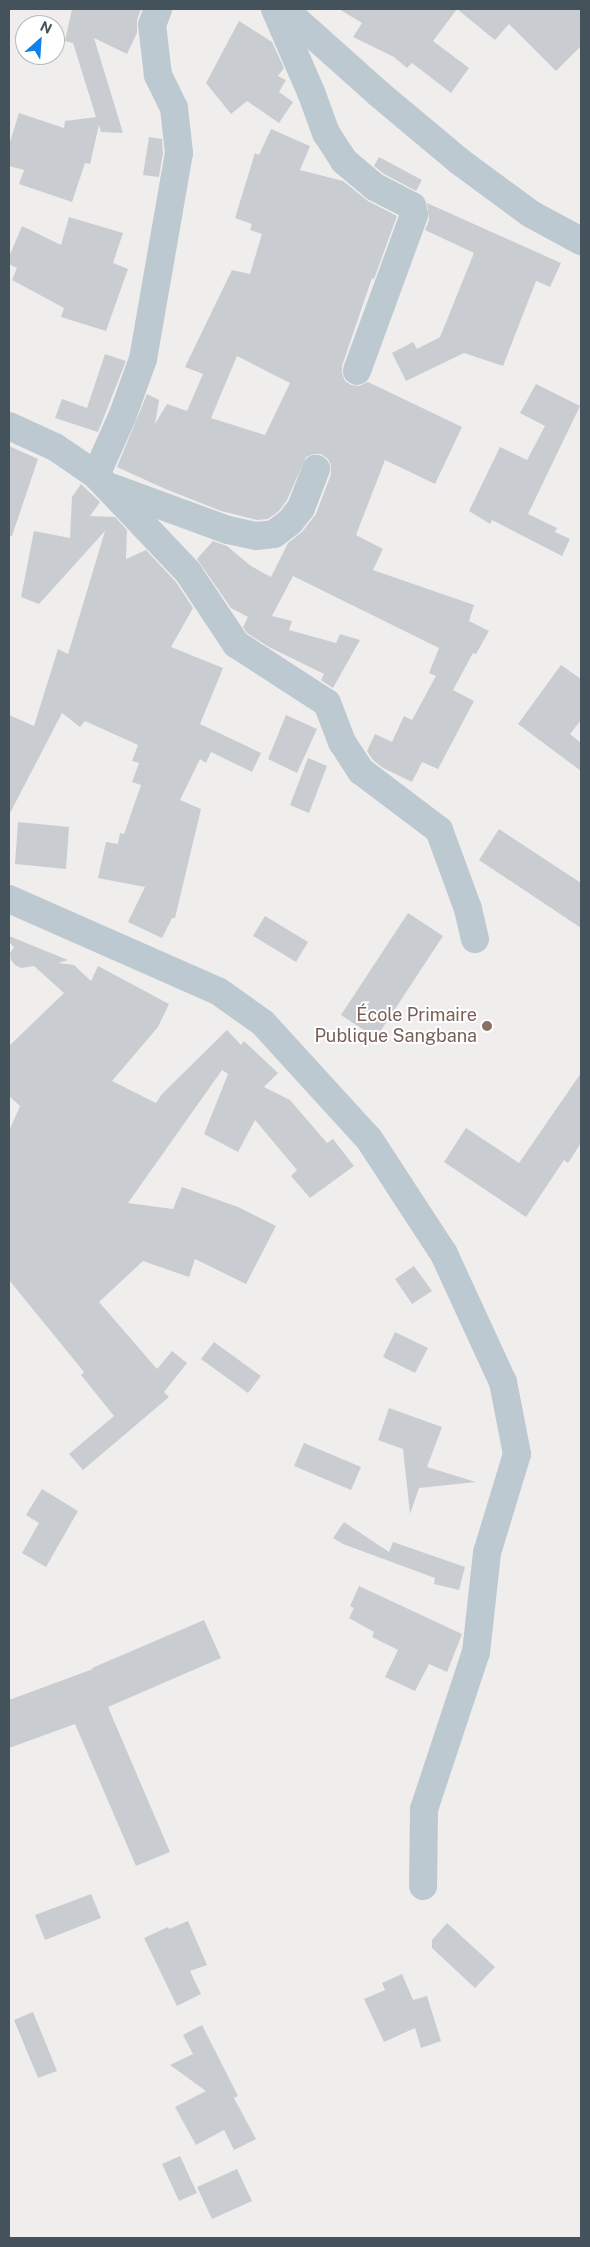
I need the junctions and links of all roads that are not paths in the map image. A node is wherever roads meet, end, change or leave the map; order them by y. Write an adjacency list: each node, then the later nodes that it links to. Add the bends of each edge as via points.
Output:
1 (158, 9): 8 (street, via 152,25 158,75 174,108 180,152 143,359)
2 (275, 9): 5 (street, via 326,133 344,161 375,187 412,206 414,215)
3 (284, 9): 4 (street, via 378,94 459,161 530,214)
4 (581, 241)
5 (357, 371)
6 (9, 426): 8 (street, via 55,447)
7 (316, 469): 8 (street, via 301,508 290,522 274,534 256,536 228,530)
8 (102, 481): 10 (street, via 188,572 236,644 327,703 342,742 361,770 439,830 468,908)
9 (9, 899): 11 (street, via 218,991 263,1023 369,1139 444,1254 503,1382 517,1454 487,1553 476,1652 424,1809)
10 (475, 939)
11 (423, 1886)

